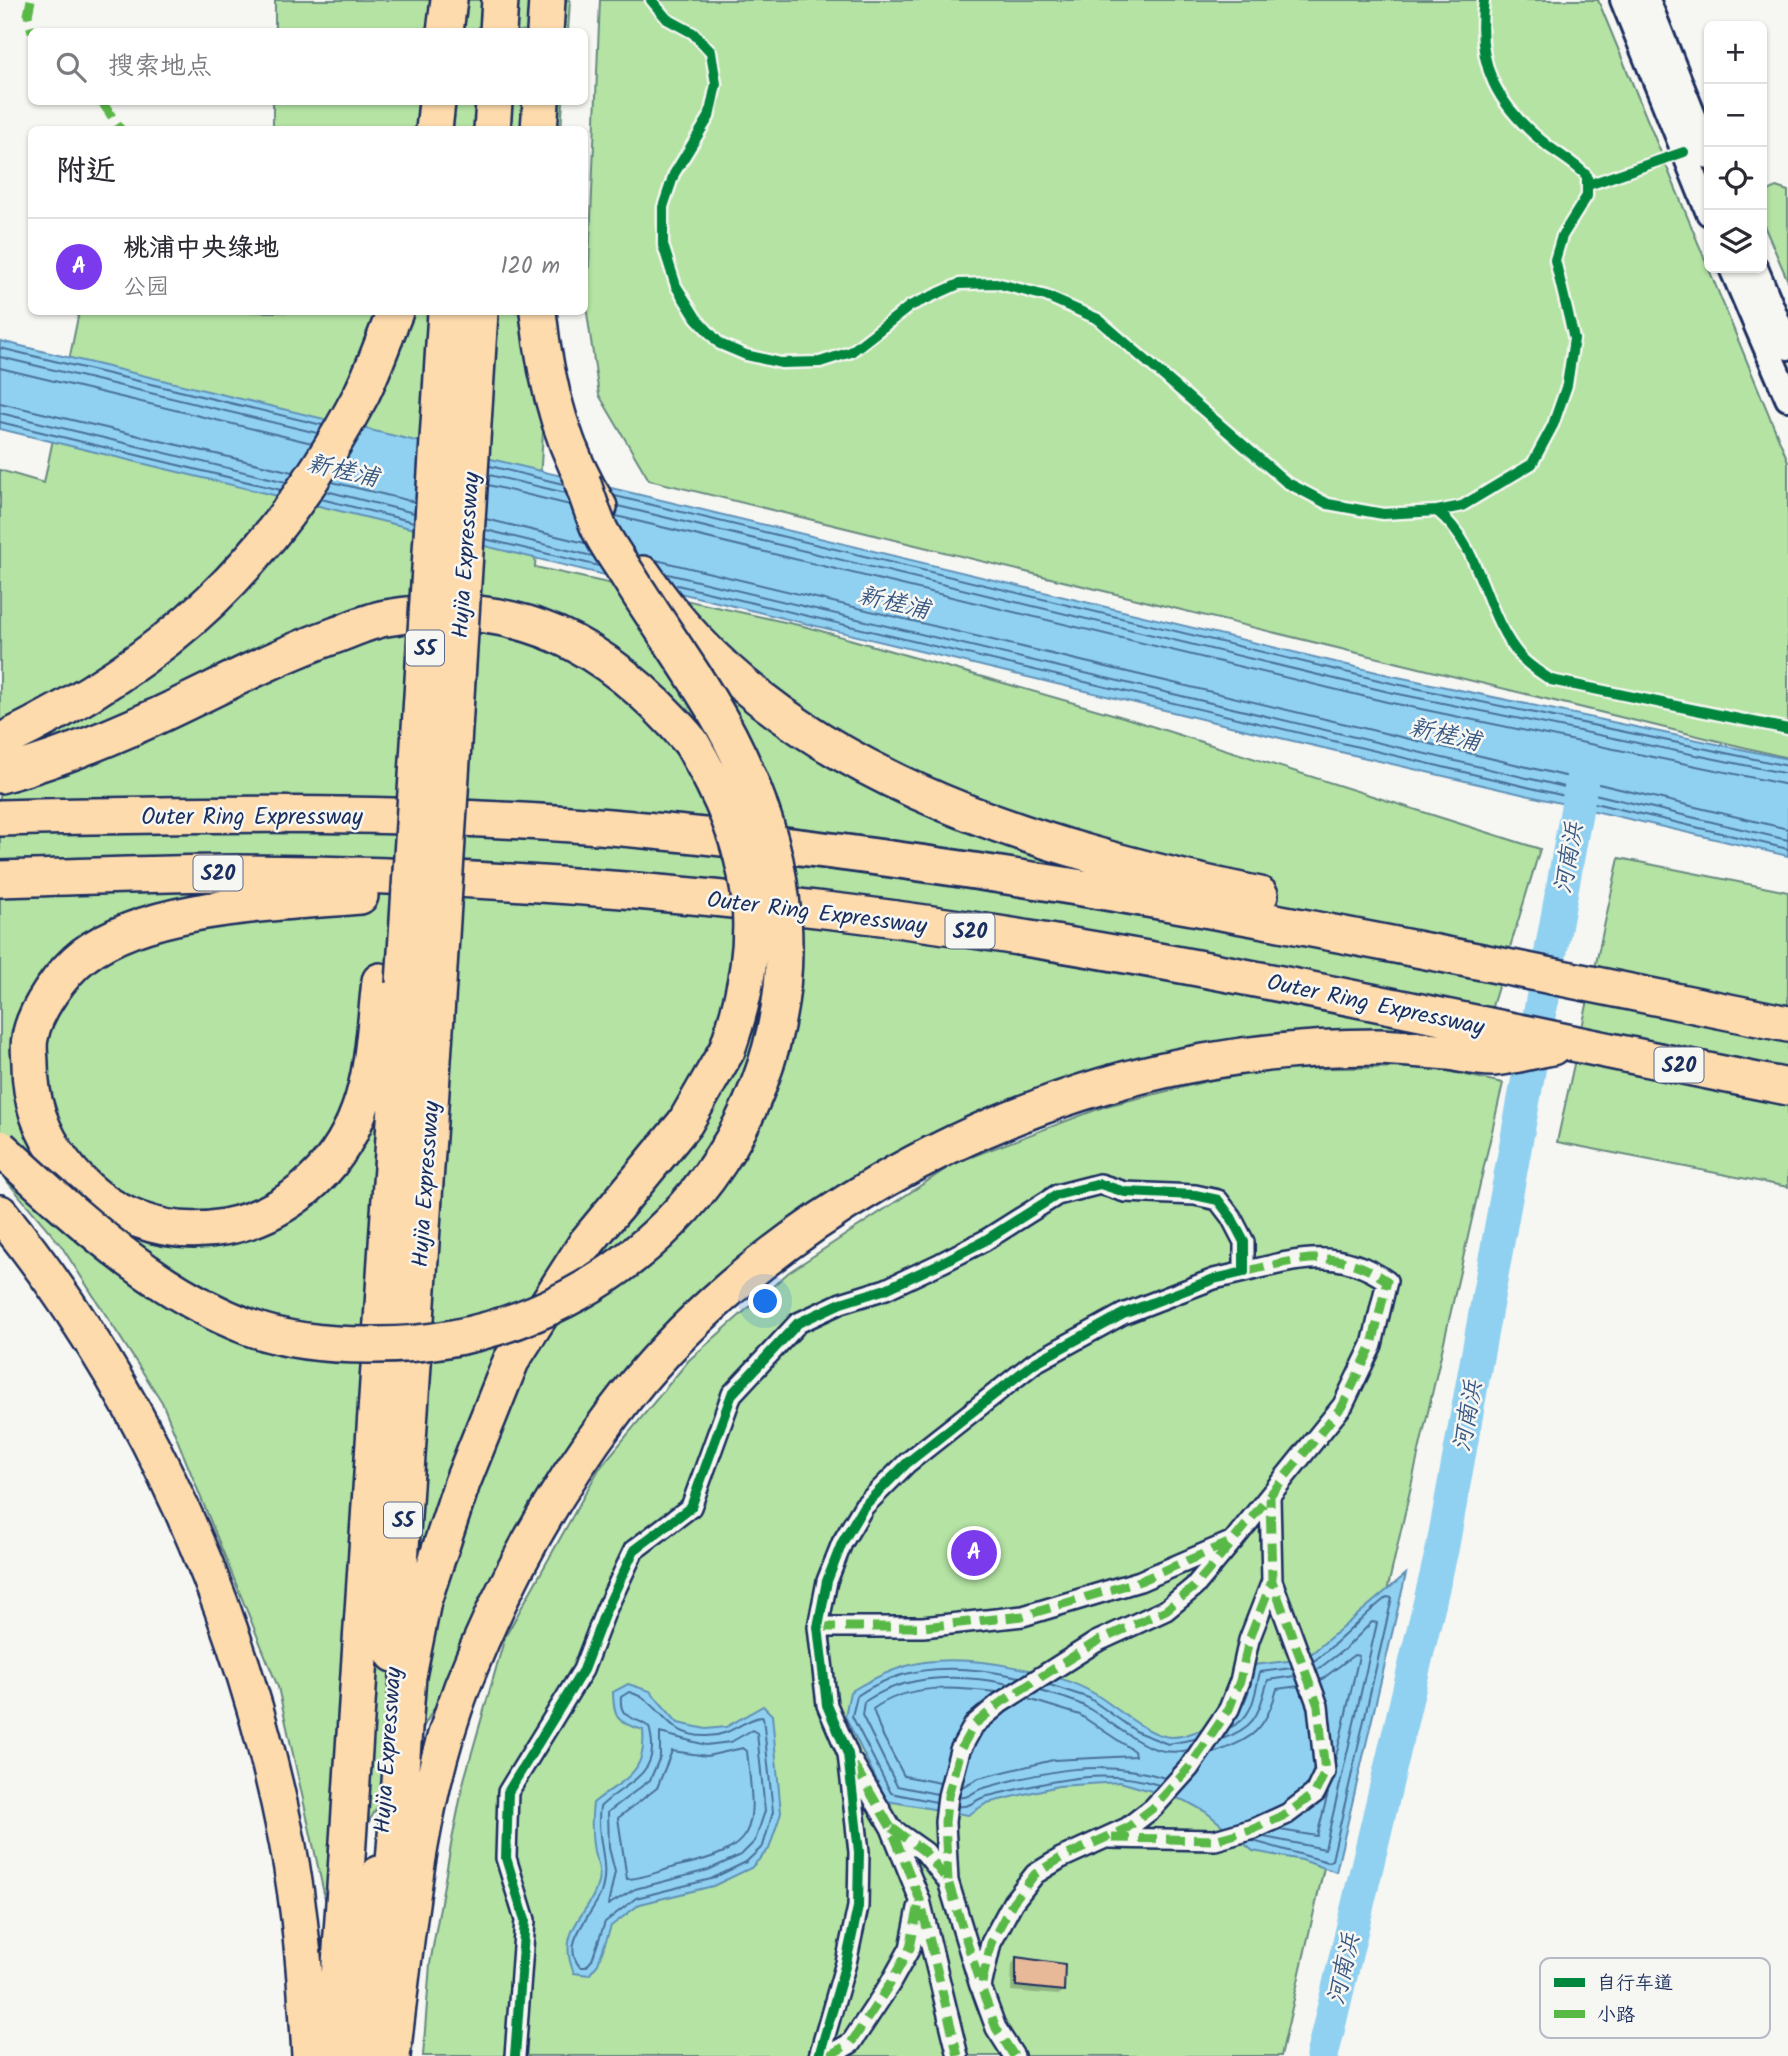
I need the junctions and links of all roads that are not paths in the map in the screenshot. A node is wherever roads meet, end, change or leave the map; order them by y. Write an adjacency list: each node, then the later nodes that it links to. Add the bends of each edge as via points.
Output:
1 (449, 0): 7 (highway)
2 (466, 0): 8 (highway)
3 (500, 0): 9 (highway)
4 (547, 0): 10 (highway)
5 (1623, 0): 20 (street)
6 (1647, 0): 19 (street)
7 (446, 28)
8 (464, 28)
9 (498, 28)
10 (545, 28)
11 (437, 105): 15 (highway)
12 (459, 105): 16 (highway)
13 (494, 105): 17 (highway)
14 (541, 105): 18 (highway)
15 (434, 126)
16 (458, 126)
17 (492, 126)
18 (539, 126)
19 (1705, 147)
20 (1704, 200)
21 (1734, 273): 28 (street)
22 (1757, 273): 27 (street)
23 (395, 315): 30 (highway, via 356,403 321,466 276,530 225,589 182,629 110,683)
24 (446, 315): 36 (highway, Hujia Expressway / S5, bridge)
25 (481, 315): 36 (highway, Hujia Expressway / S5, bridge)
26 (538, 315): 29 (highway, via 557,418)
27 (1788, 347)
28 (1788, 398)
29 (582, 481): 35 (highway, bridge, via 655,592 708,654 765,703 829,747 1011,829 1084,854); 40 (highway, bridge, via 599,528 729,735 757,796 773,853 783,919 782,975 772,1043 747,1116 712,1175 662,1230 610,1275 544,1312 478,1334 408,1346 323,1345 253,1329 181,1296 114,1251)
30 (0, 742)
31 (0, 775): 56 (highway, bridge, via 53,760 153,718 279,655 383,618 445,611 508,616 570,639 659,705 691,742 735,827 752,915 742,1006 727,1050 685,1123 587,1242 511,1361 462,1483 423,1601 408,1676)
32 (0, 818): 35 (highway, Outer Ring Expressway, via 239,813 639,829 1040,879)
33 (0, 879): 34 (highway, Outer Ring Expressway / S20, via 236,873)
34 (436, 880): 36 (highway, via 395,893 191,914 133,929 84,955 50,991 30,1037 30,1089 46,1140 77,1181 119,1211 157,1226 200,1231 242,1224 284,1207 316,1181 342,1148 359,1110 369,1069); 38 (highway, Outer Ring Expressway / S20, via 639,892 842,912 1032,940 1248,978)
35 (1511, 958): 37 (highway, via 1699,990 1725,1011)
36 (407, 983): 54 (highway, Hujia Expressway / S5); 55 (highway, Hujia Expressway / S5)
37 (1788, 1024)
38 (1494, 1044): 39 (highway, S20, via 1570,1044); 57 (highway, via 1300,1050 1205,1062 1110,1083 1019,1115 929,1155 844,1204 764,1260 689,1328 616,1409 554,1500 500,1596 460,1690 429,1803)
39 (1788, 1087)
40 (0, 1148)
41 (0, 1213): 53 (highway, via 92,1342 127,1402 223,1604 270,1760 288,1843)
42 (1244, 1272): 43 (street, via 1295,1259 1327,1257 1387,1281 1372,1345 1343,1405); 46 (street, via 1123,1314 1074,1339 1034,1363 907,1463 864,1506 842,1543 827,1581); 58 (street, via 1244,1242 1218,1200 1125,1192 1100,1184 1057,1195 952,1257 798,1323 732,1394 691,1507 634,1550 583,1670 508,1792 506,1858 524,1920)
43 (1270, 1497): 44 (street); 45 (street)
44 (1233, 1541): 46 (street, via 1140,1581 1023,1616 923,1628); 50 (street, via 1194,1587 1166,1610 1096,1642 1000,1703 974,1725 960,1750 945,1822)
45 (1272, 1581): 49 (street, via 1229,1709 1189,1768 1153,1808); 49 (street, via 1318,1706 1325,1772 1315,1793 1287,1814 1215,1840)
46 (818, 1627): 47 (street, via 827,1705)
47 (848, 1755): 48 (street); 59 (street, via 859,1852 858,1908)
48 (891, 1828): 50 (street, via 925,1852); 51 (street)
49 (1107, 1838): 52 (street, via 1035,1874 991,1943)
50 (948, 1881): 52 (street)
51 (920, 1900): 60 (street, via 910,1948 890,1984 851,2043); 61 (street)
52 (981, 1987): 62 (street, via 996,2028)
53 (310, 2056)
54 (334, 2056)
55 (367, 2056)
56 (380, 2056)
57 (392, 2056)
58 (515, 2056)
59 (818, 2056)
60 (828, 2056)
61 (958, 2056)
62 (1014, 2056)

